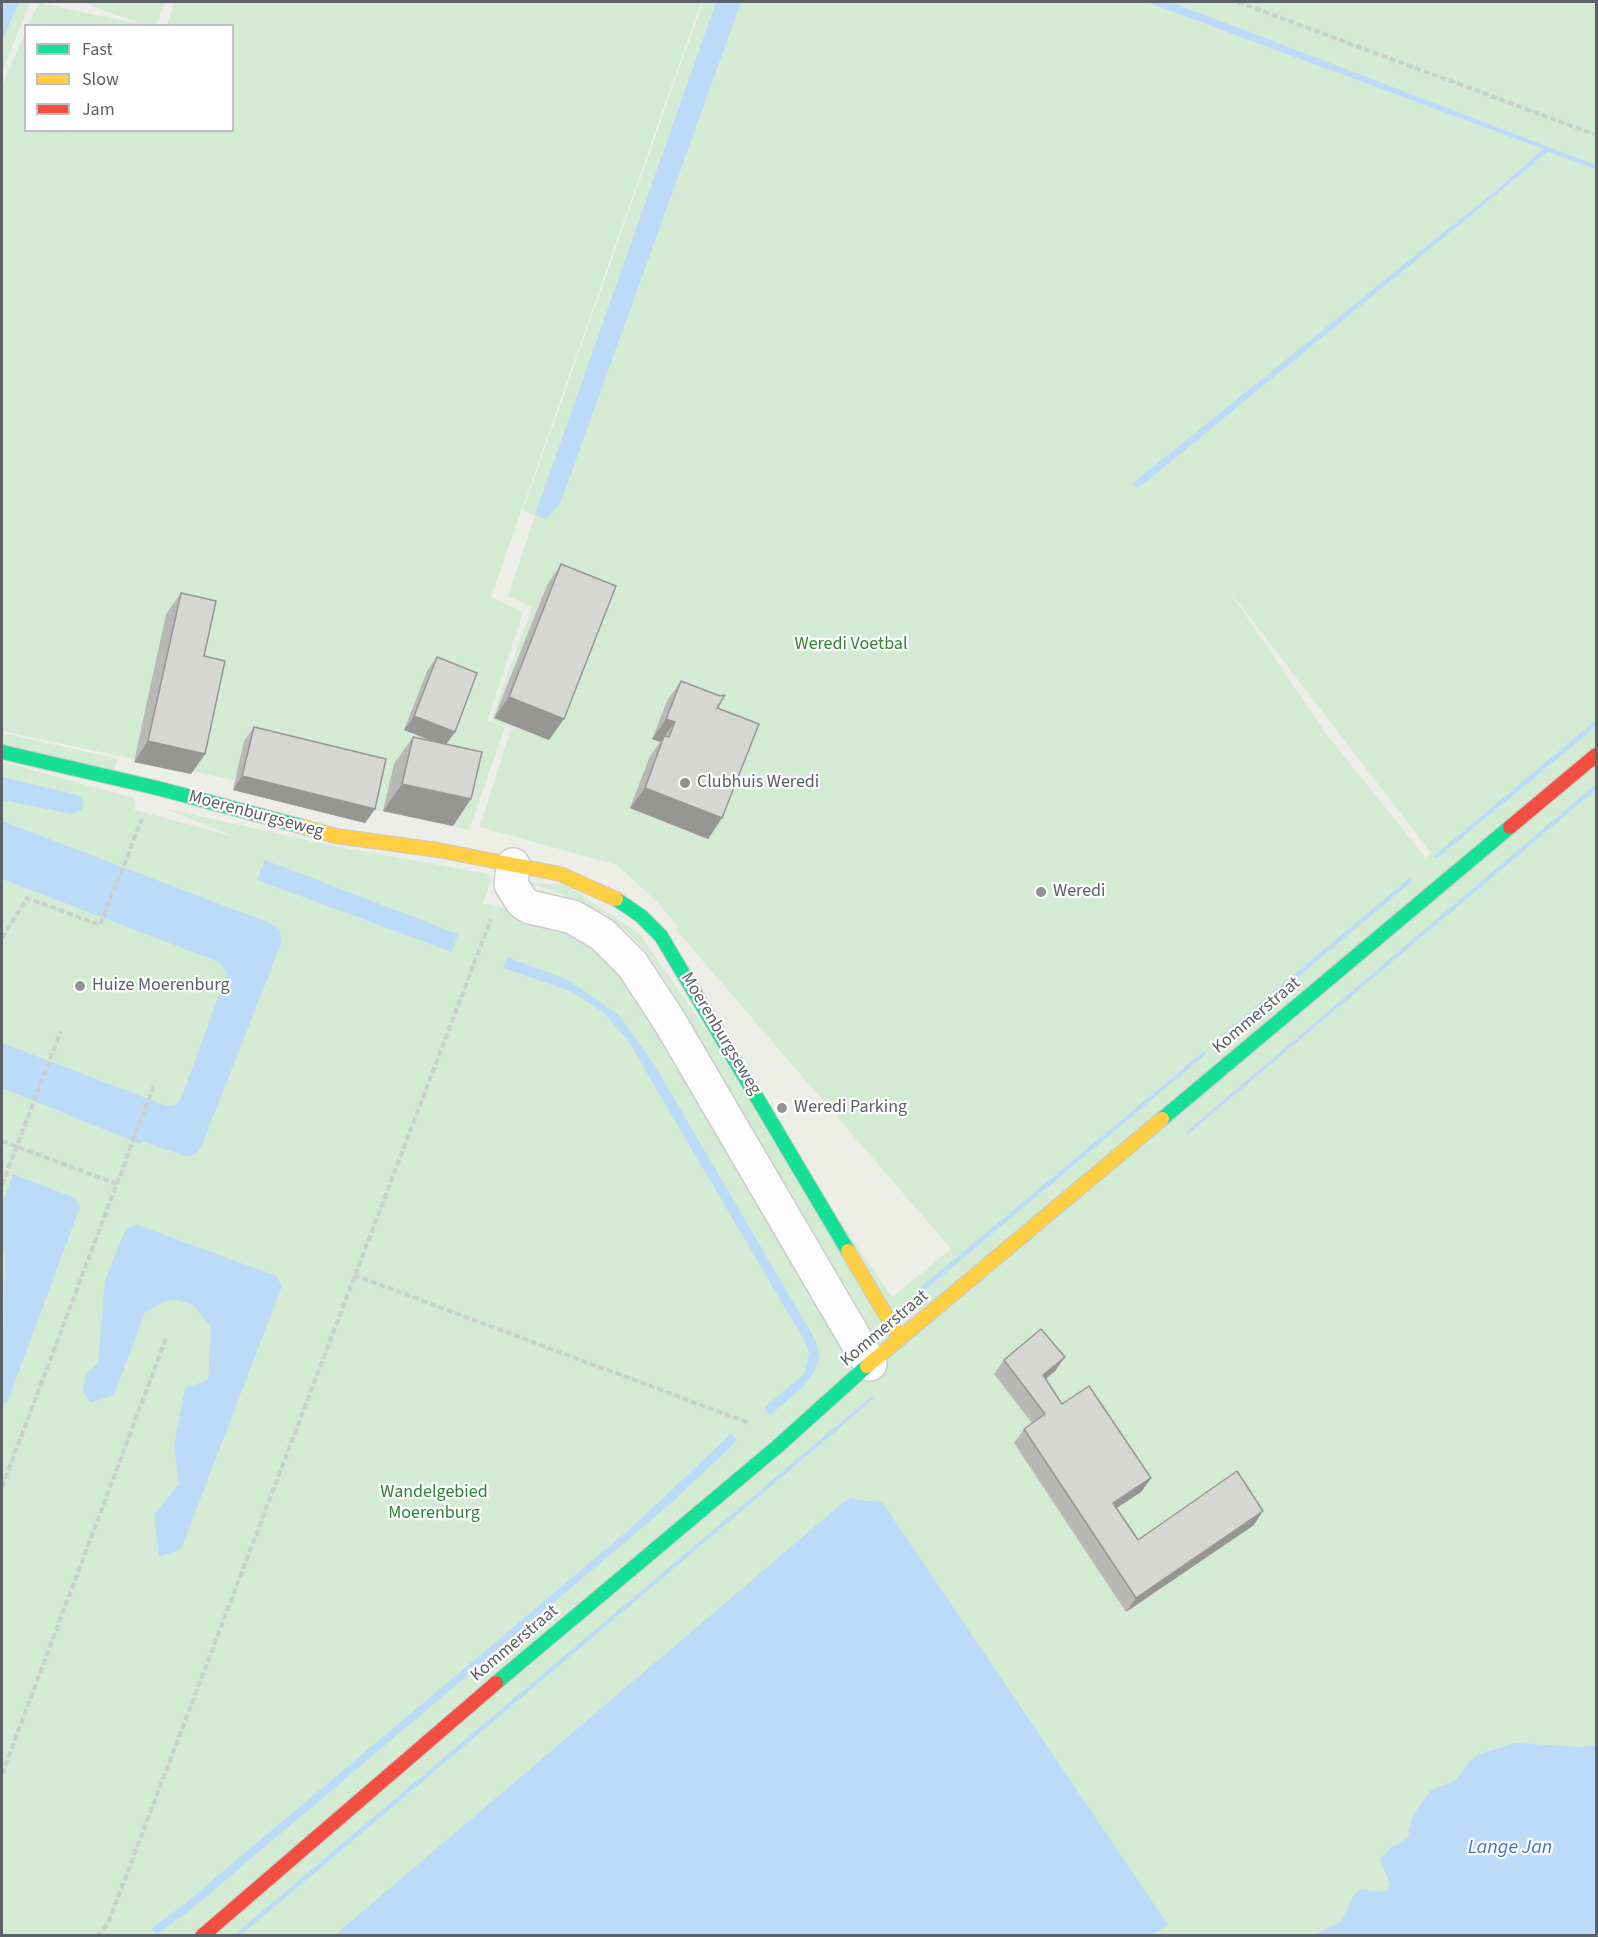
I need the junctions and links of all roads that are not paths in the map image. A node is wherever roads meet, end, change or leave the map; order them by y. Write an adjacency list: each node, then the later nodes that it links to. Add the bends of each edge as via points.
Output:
1 (2, 752): 3 (street, Moerenburgseweg, via 336,836)
2 (1596, 755): 4 (street, Kommerstraat)
3 (509, 864): 4 (street, Moerenburgseweg, via 560,874 612,897 641,916 661,936); 5 (street, Moerenburgseweg, via 512,884 522,902 573,917 603,934 632,964)
4 (900, 1339): 5 (street, Kommerstraat)
5 (870, 1364): 6 (street, Kommerstraat)
6 (202, 1935)

